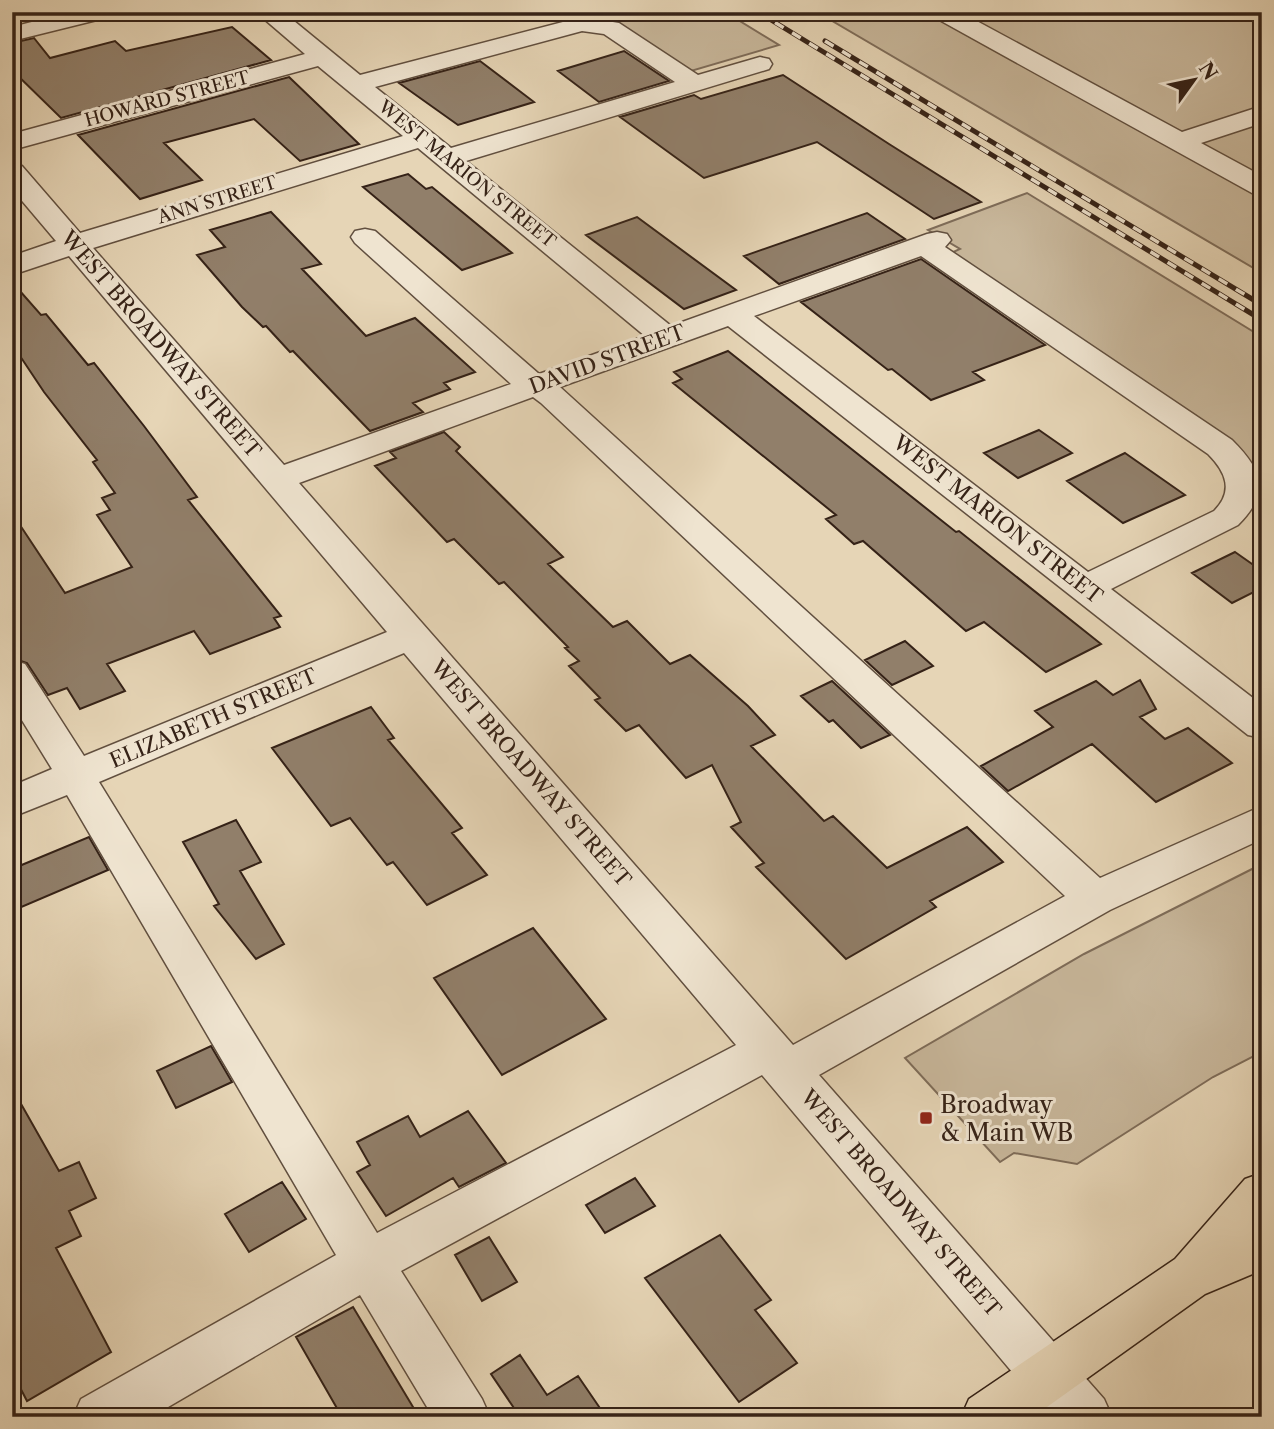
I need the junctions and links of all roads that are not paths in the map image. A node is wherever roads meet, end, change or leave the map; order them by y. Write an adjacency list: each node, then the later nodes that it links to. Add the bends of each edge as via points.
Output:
1 (101, 12): 5 (street)
2 (307, 12): 4 (street)
3 (942, 12): 13 (street)
4 (273, 16): 6 (street, WEST MARION STREET)
5 (12, 34)
6 (322, 57): 8 (street, WEST MARION STREET); 12 (street, HOWARD STREET)
7 (760, 64): 9 (street)
8 (356, 84): 9 (street, via 582,24 611,28); 11 (street, WEST MARION STREET)
9 (695, 84): 14 (street)
10 (1262, 114): 13 (street)
11 (423, 138): 14 (street, WEST MARION STREET); 18 (street, ANN STREET)
12 (12, 142)
13 (1179, 142): 16 (street)
14 (447, 158): 21 (street, WEST MARION STREET)
15 (12, 172): 18 (street, WEST BROADWAY STREET)
16 (1262, 187)
17 (365, 237): 22 (street)
18 (76, 245): 19 (street, ANN STREET); 23 (street, WEST BROADWAY STREET)
19 (12, 266)
20 (732, 314): 21 (street, DAVID STREET); 24 (street, WEST MARION STREET); 24 (street, DAVID STREET, via 930,242 1236,461 1244,496 1238,508)
21 (665, 337): 22 (street, DAVID STREET)
22 (535, 385): 23 (street, DAVID STREET); 31 (street)
23 (278, 479): 25 (street, WEST BROADWAY STREET)
24 (1086, 587): 27 (street, WEST MARION STREET)
25 (413, 635): 28 (street, ELIZABETH STREET); 32 (street, WEST BROADWAY STREET)
26 (12, 673): 28 (street)
27 (1262, 725)
28 (76, 775): 29 (street, ELIZABETH STREET); 35 (street)
29 (12, 802)
30 (1262, 821): 31 (street)
31 (1095, 899): 32 (street)
32 (777, 1060): 35 (street); 37 (street, WEST BROADWAY STREET)
33 (1262, 1194): 36 (main road)
34 (1262, 1245): 36 (main road)
35 (367, 1264): 38 (street); 39 (street)
36 (1187, 1278): 37 (main road)
37 (1049, 1375): 40 (main road); 41 (street, WEST BROADWAY STREET)
38 (100, 1417)
39 (463, 1417)
40 (988, 1417)
41 (1085, 1417)

